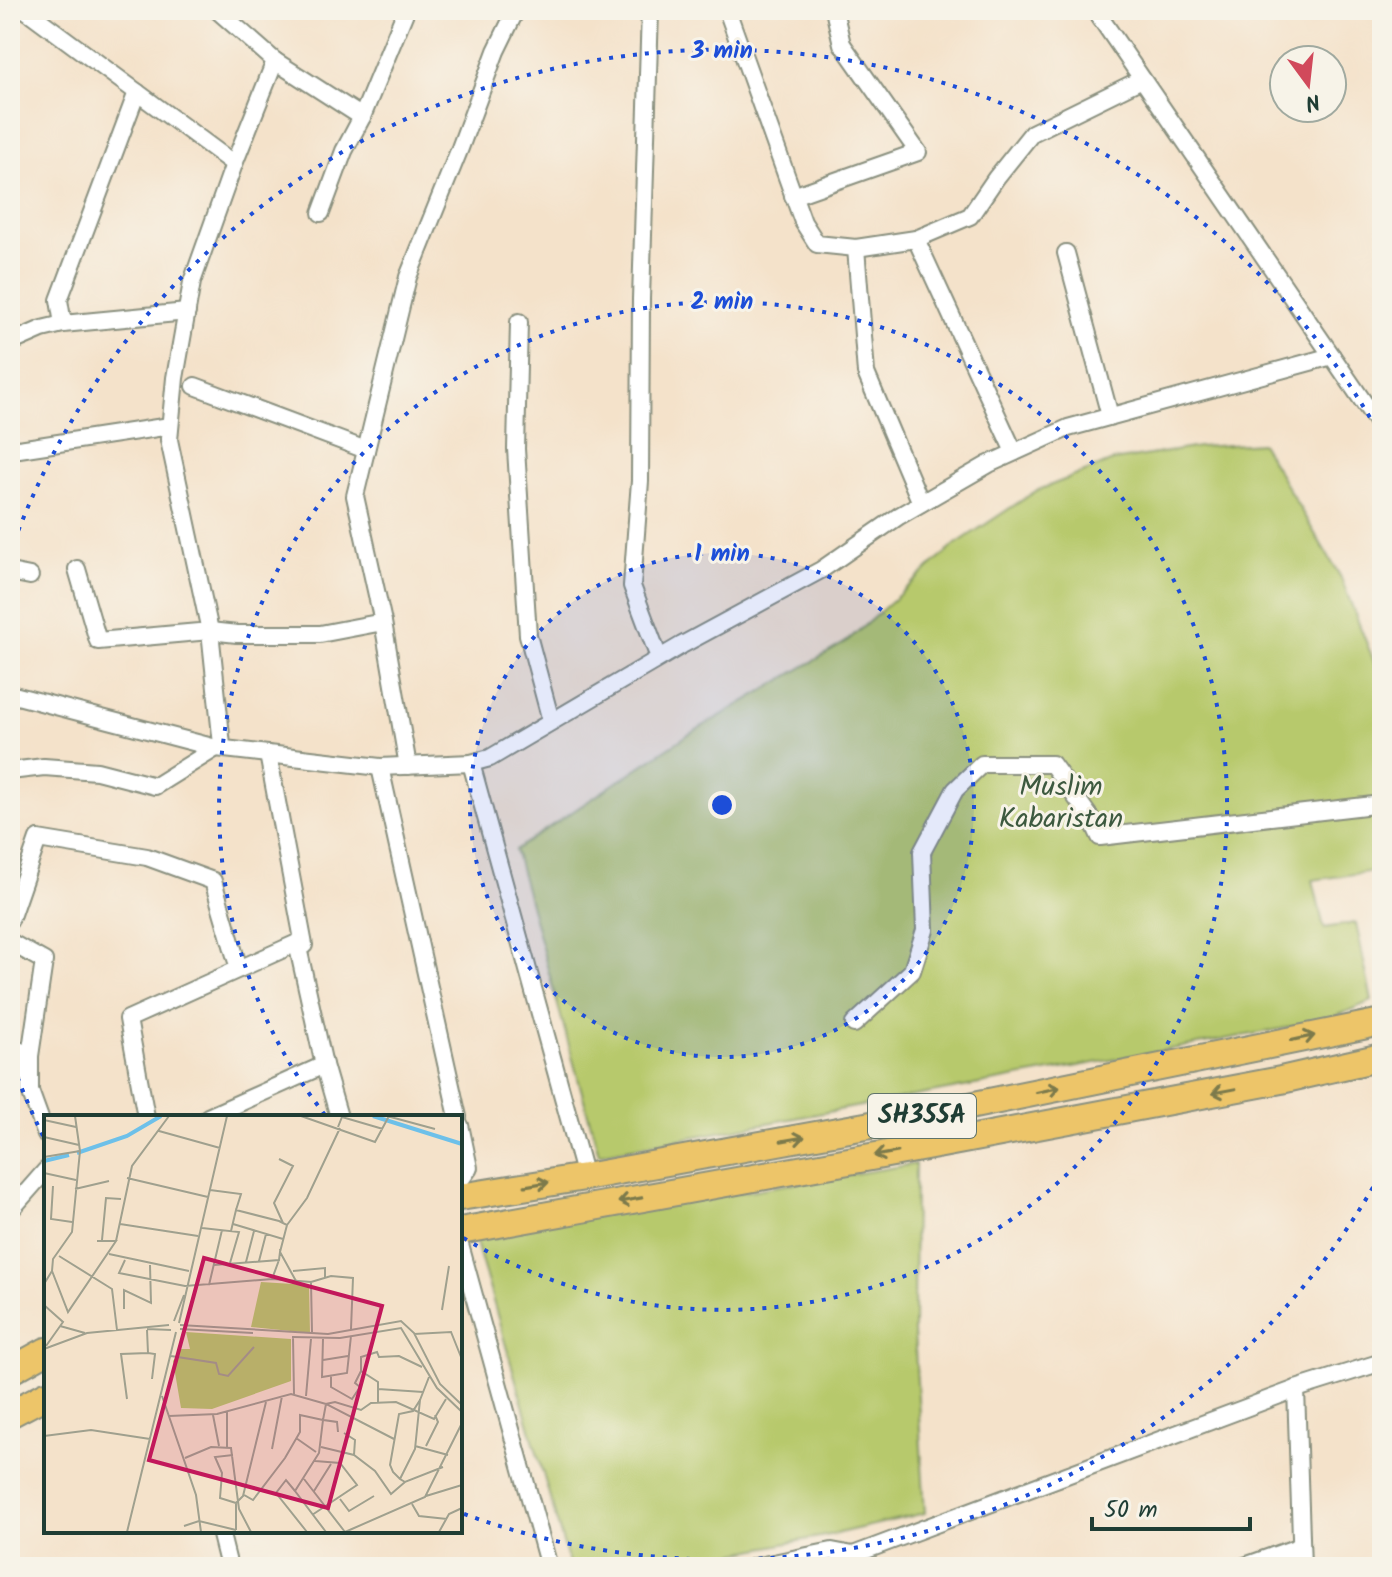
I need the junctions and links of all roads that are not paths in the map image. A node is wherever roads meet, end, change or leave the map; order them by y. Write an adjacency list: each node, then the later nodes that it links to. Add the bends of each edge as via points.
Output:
1 (17, 10): 10 (street)
2 (26, 10): 13 (street)
3 (217, 10): 11 (street)
4 (406, 10): 14 (street)
5 (516, 10): 31 (street, via 408,277)
6 (650, 10): 39 (street, via 640,481 632,586)
7 (727, 10): 16 (street)
8 (834, 10): 16 (street, via 842,44 918,152)
9 (1095, 10): 12 (street)
10 (10, 16)
11 (275, 61): 14 (street); 15 (street)
12 (1142, 79): 18 (street, via 1032,133 970,216); 25 (street)
13 (137, 92): 15 (street); 23 (street, via 59,300)
14 (362, 117): 17 (street)
15 (234, 164): 21 (street, via 192,282)
16 (793, 196): 19 (street, via 817,244)
17 (321, 213)
18 (916, 239): 19 (street); 32 (street)
19 (856, 248): 33 (street, via 866,373)
20 (1066, 253): 27 (street)
21 (187, 312): 23 (street); 28 (street)
22 (519, 322): 41 (street, via 516,449 528,635)
23 (63, 324): 24 (street)
24 (10, 343)
25 (1332, 356): 27 (street); 29 (street)
26 (195, 386): 31 (street)
27 (1110, 416): 32 (street)
28 (170, 426): 30 (street); 38 (street)
29 (1382, 429)
30 (10, 448)
31 (366, 450): 37 (street, via 355,496)
32 (1014, 452): 33 (street)
33 (921, 503): 39 (street, via 821,570)
34 (77, 569): 38 (street, via 98,641)
35 (10, 572): 36 (street)
36 (30, 576)
37 (383, 622): 38 (street, via 320,634); 45 (street)
38 (210, 631): 42 (street, via 222,745)
39 (660, 657): 41 (street)
40 (10, 694): 42 (street)
41 (551, 721): 44 (street, via 490,758)
42 (216, 748): 43 (street); 47 (street, via 155,786 97,771)
43 (268, 754): 46 (street); 51 (street, via 304,945)
44 (471, 763): 45 (street); 68 (street)
45 (408, 766): 46 (street)
46 (380, 767): 63 (street)
47 (10, 771)
48 (1382, 804): 54 (street, via 1100,837 1052,764 982,764 955,790 922,852 925,930 912,971)
49 (10, 920): 52 (street, via 38,839 147,857 213,881)
50 (10, 942): 56 (street, via 44,961)
51 (297, 943): 52 (street); 58 (street)
52 (239, 969): 60 (street, via 128,1019)
53 (1382, 1022): 59 (main road, SH355A, one-way to 53)
54 (854, 1024)
55 (10, 1046): 56 (street)
56 (30, 1056): 64 (street, via 30,1091)
57 (1382, 1057): 65 (main road, SH355A, one-way to 65)
58 (324, 1065): 61 (street); 62 (street)
59 (992, 1102): 65 (main road); 68 (main road, SH355A, one-way to 59)
60 (146, 1115)
61 (212, 1115)
62 (338, 1115)
63 (458, 1115)
64 (44, 1130)
65 (1001, 1133): 72 (main road, SH355A, one-way to 72)
66 (462, 1135): 69 (street, via 469,1168)
67 (44, 1172): 71 (street)
68 (585, 1177): 70 (main road, SH355A, one-way to 68)
69 (462, 1178)
70 (462, 1197)
71 (10, 1211)
72 (462, 1231)
73 (462, 1252): 84 (street)
74 (44, 1352): 76 (main road)
75 (1382, 1362): 77 (street)
76 (10, 1371)
77 (1296, 1389): 81 (street); 82 (street)
78 (44, 1396): 79 (main road)
79 (10, 1414)
80 (220, 1533): 83 (street)
81 (1301, 1546): 86 (street); 87 (street)
82 (853, 1561): 85 (street, via 832,1551)
83 (229, 1567)
84 (549, 1567)
85 (754, 1567)
86 (1242, 1567)
87 (1302, 1567)

